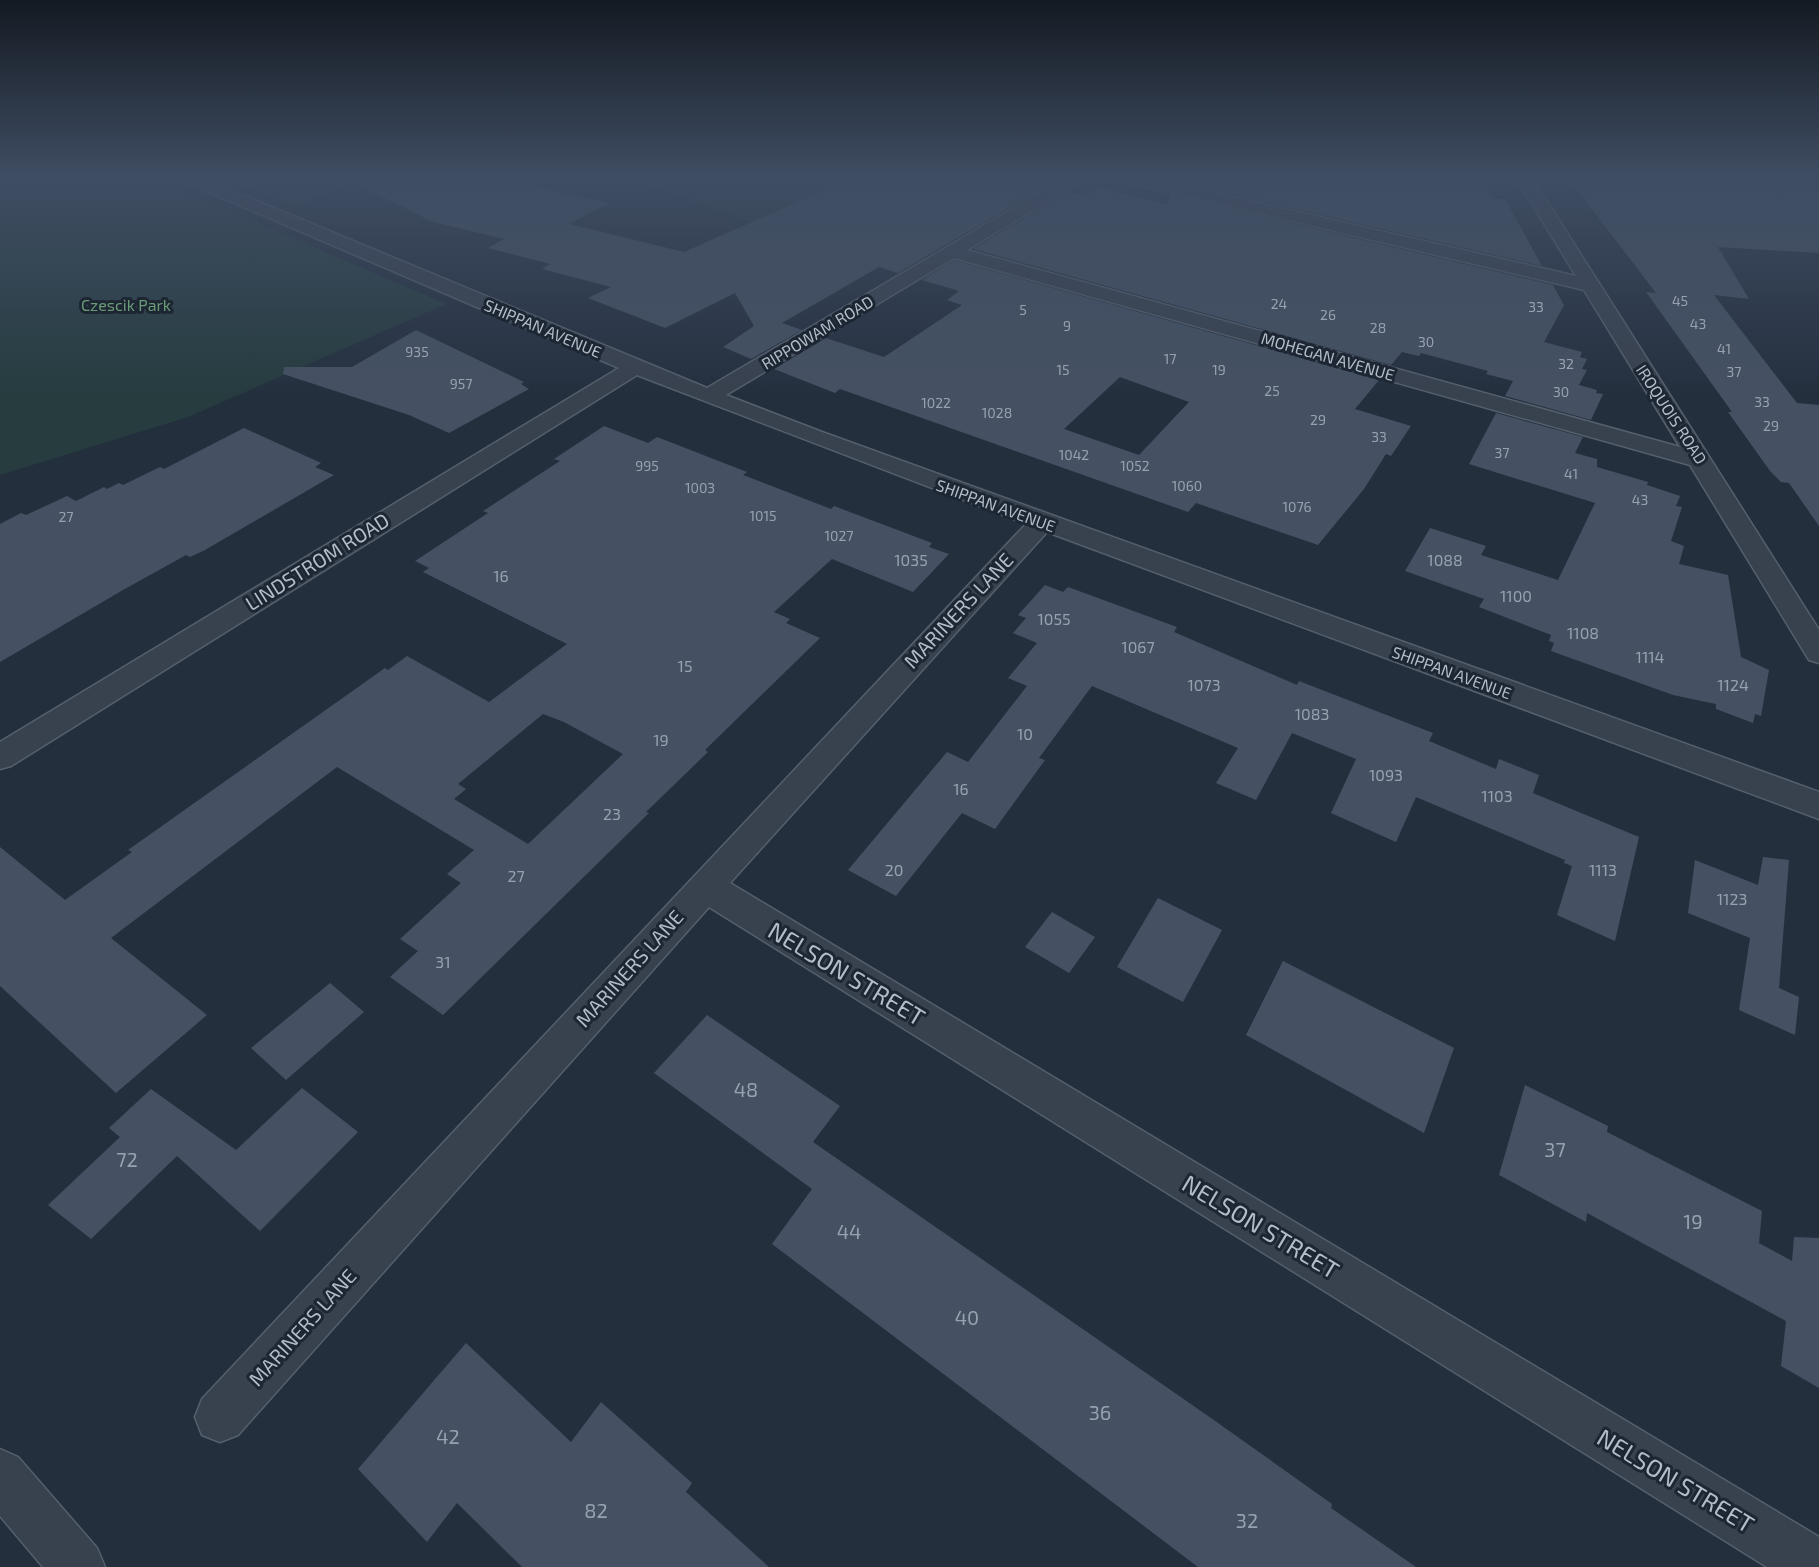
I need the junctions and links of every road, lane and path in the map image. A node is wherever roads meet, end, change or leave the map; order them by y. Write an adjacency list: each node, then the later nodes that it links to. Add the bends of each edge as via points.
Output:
1 (357, 249): 7 (street, SHIPPAN AVENUE)
2 (959, 249): 5 (street, RIPPOWAM ROAD)
3 (1436, 249): 6 (street)
4 (1567, 249): 6 (street, IROQUOIS ROAD)
5 (954, 252): 8 (street, RIPPOWAM ROAD); 9 (street, MOHEGAN AVENUE)
6 (1589, 285): 9 (street, IROQUOIS ROAD)
7 (635, 367): 8 (street, SHIPPAN AVENUE); 12 (street, LINDSTROM ROAD)
8 (709, 396): 10 (street, SHIPPAN AVENUE)
9 (1702, 461): 11 (street, IROQUOIS ROAD)
10 (1042, 522): 13 (street, SHIPPAN AVENUE); 14 (street, MARINERS LANE)
11 (1819, 653)
12 (0, 757)
13 (1819, 806)
14 (705, 886): 15 (street, MARINERS LANE); 18 (street, NELSON STREET)
15 (220, 1417)
16 (0, 1475): 17 (street)
17 (78, 1567)
18 (1817, 1567)

